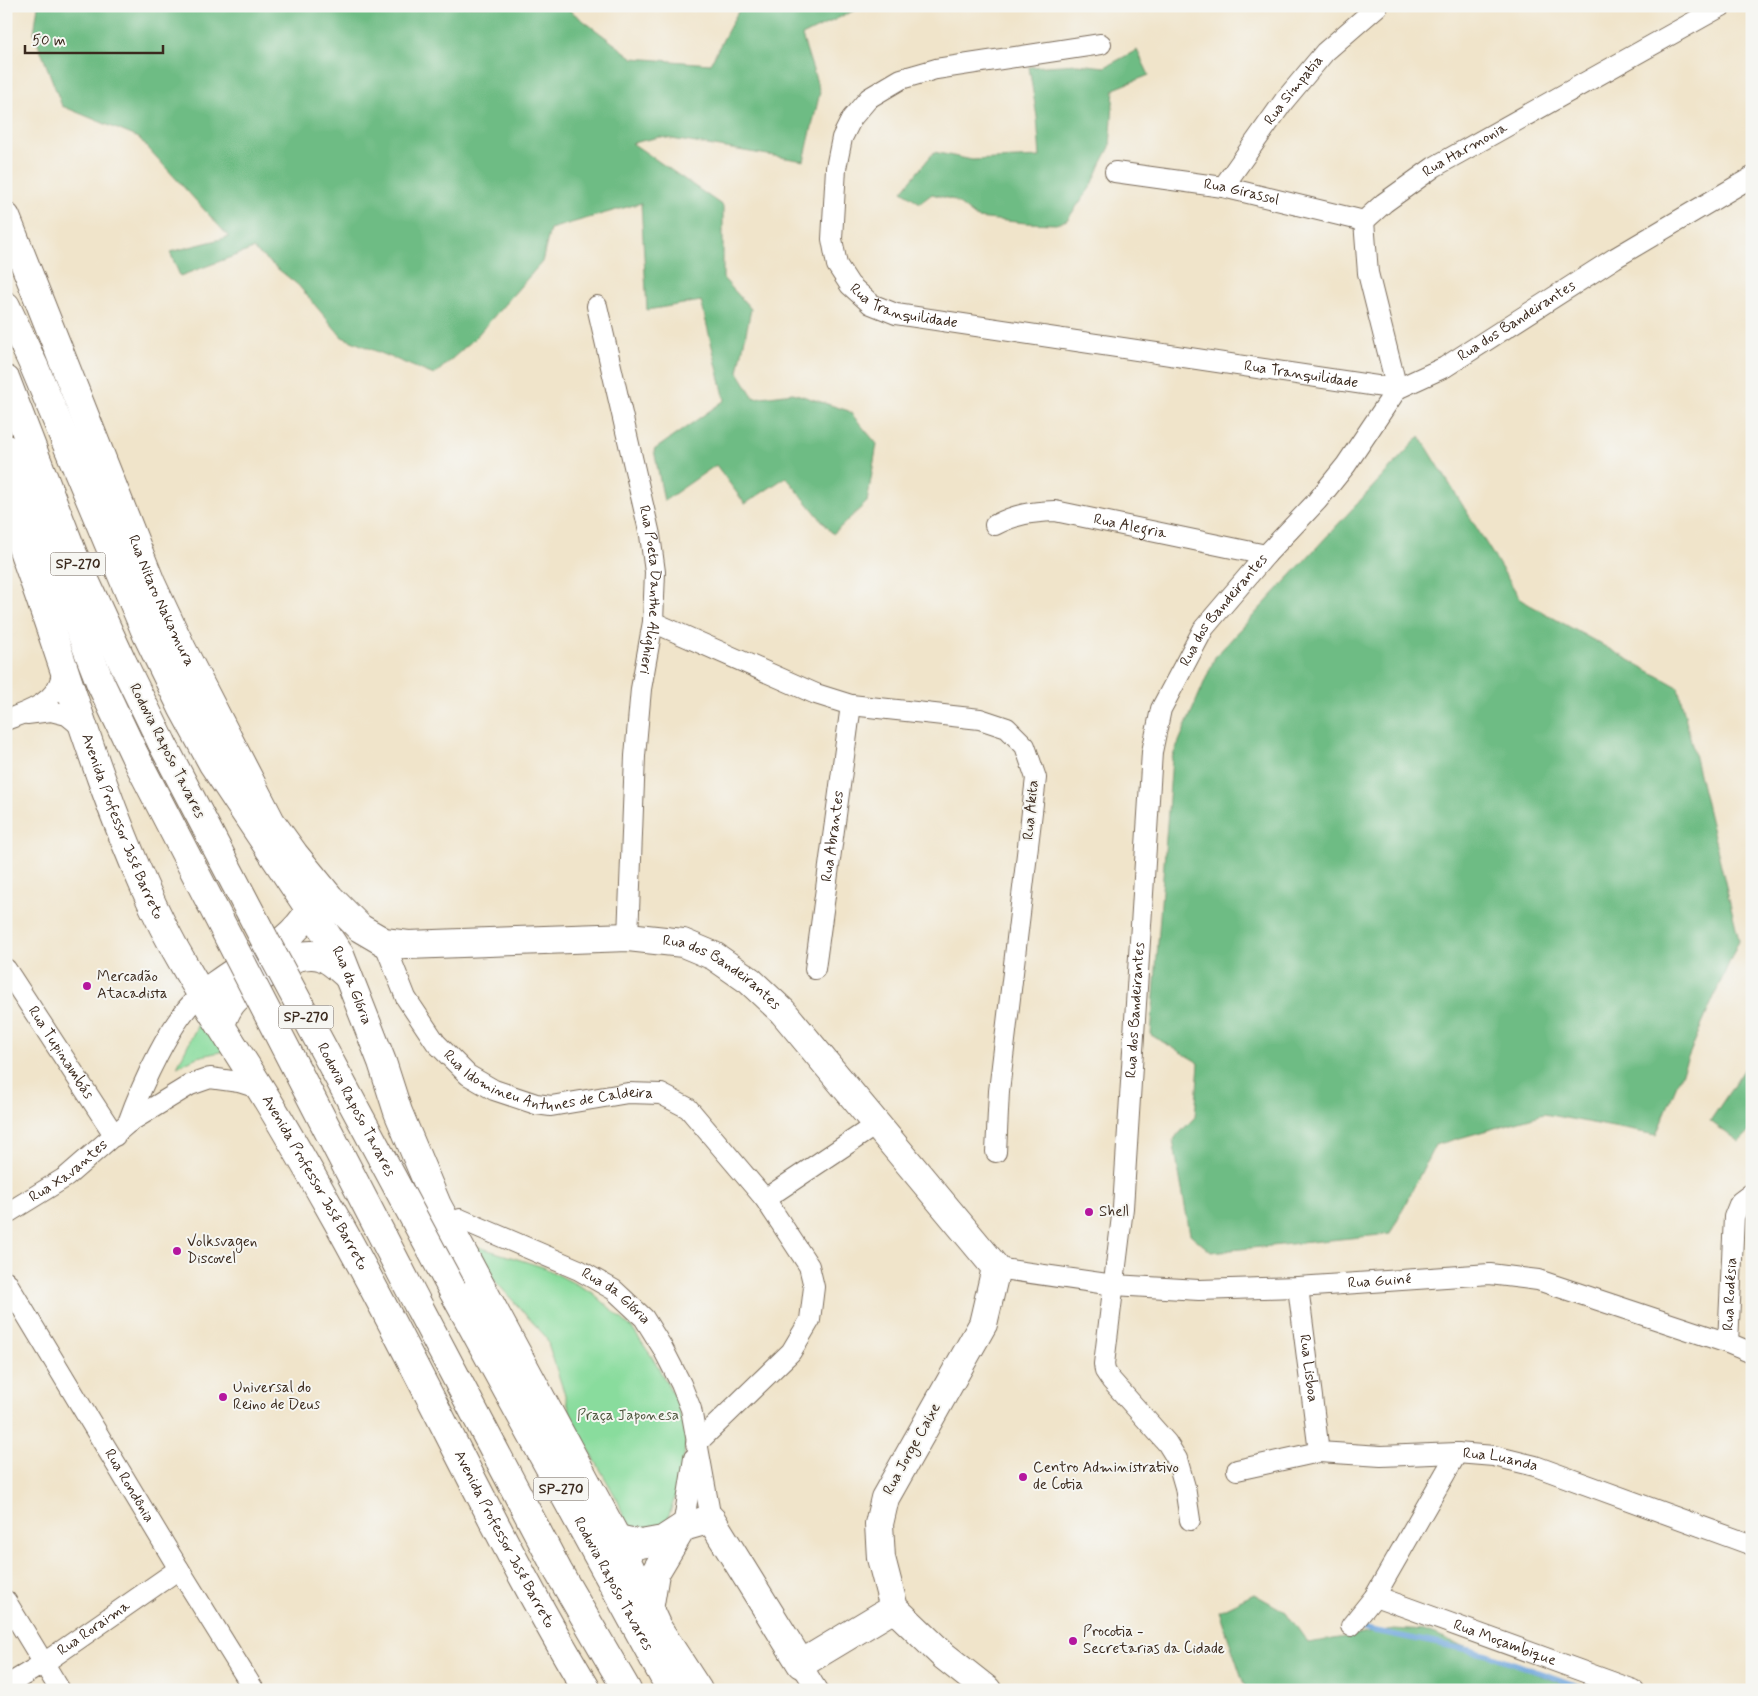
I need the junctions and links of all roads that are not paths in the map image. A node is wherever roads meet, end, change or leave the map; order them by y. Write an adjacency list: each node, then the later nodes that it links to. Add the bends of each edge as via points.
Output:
1 (1378, 6): 6 (street, Rua Simpatia, via 1325,52 1284,101)
2 (1722, 6): 8 (street, Rua Harmonia, via 1434,168)
3 (1101, 44): 12 (street, Rua Tranquilidade, via 936,70 900,79 869,98 852,118 842,138 836,168 832,238 837,264 850,285 871,304 896,314)
4 (1115, 172): 6 (street, Rua Girassol)
5 (1752, 177): 12 (street, Rua dos Bandeirantes, via 1615,258 1445,367)
6 (1222, 187): 8 (street, Rua Girassol)
7 (6, 217): 24 (main road, Rua Nitaro Nakamura, via 151,583 271,822 338,906 360,928)
8 (1364, 221): 12 (street, via 1368,273)
9 (6, 306): 22 (main road, Rua da Glória, via 143,626 182,708 249,821)
10 (597, 306): 17 (street, Rua Poeta Danthe Alighieri, via 650,534 655,572)
11 (6, 380): 68 (main road, Rodovia Raposo Tavares / SP-270, bridge, via 73,554 162,743 452,1289)
12 (1397, 389): 16 (street, Rua dos Bandeirantes, via 1346,465)
13 (6, 448): 67 (main road, Rodovia Raposo Tavares / SP-270, bridge, via 100,682 136,758 418,1305 554,1563)
14 (6, 505): 18 (main road, Avenida Professor José Barreto)
15 (995, 525): 16 (street, Rua Alegria, via 1028,512 1054,511)
16 (1266, 555): 42 (street, Rua dos Bandeirantes, via 1204,628 1161,709 1152,752 1123,1208)
17 (653, 622): 19 (street, Rua Akita, via 816,694); 23 (street, Rua Poeta Danthe Alighieri, via 641,689 635,756)
18 (64, 665): 20 (street, via 58,687 51,697); 21 (main road, Avenida Professor José Barreto)
19 (851, 704): 27 (street, Rua Abrantes); 35 (street, Rua Akita, via 980,719 1007,728 1026,746 1036,778 999,1091)
20 (13, 717): 21 (street, via 51,712 67,715)
21 (83, 728): 25 (main road, Avenida Professor José Barreto, via 144,887)
22 (310, 910): 28 (main road, via 286,939); 29 (main road, Rua da Glória, via 340,956)
23 (628, 937): 24 (main road, Rua dos Bandeirantes, via 408,945); 33 (main road, Rua dos Bandeirantes, via 683,943 714,956 750,981 783,1012)
24 (384, 942): 37 (street, Rua Idomineu Antunes de Caldeira, via 406,998 436,1043 468,1075 494,1090 552,1106 628,1093 661,1094 688,1108)
25 (183, 964): 28 (main road, via 211,972); 30 (main road, Avenida Professor José Barreto)
26 (6, 969): 34 (street, Rua Tupinambás)
27 (815, 969)
28 (232, 973): 30 (main road)
29 (349, 977): 31 (main road, via 322,957 297,957 271,970 236,998); 53 (main road, Rua da Glória, via 398,1112 437,1205)
30 (201, 995): 31 (main road, Avenida Professor José Barreto); 34 (street, Rua Xavantes, via 179,1018)
31 (221, 1025): 32 (main road, Avenida Professor José Barreto)
32 (261, 1089): 34 (street, Rua Xavantes, via 210,1078 190,1085); 66 (main road, Avenida Professor José Barreto, via 342,1230)
33 (877, 1124): 37 (street); 40 (main road, Rua dos Bandeirantes)
34 (122, 1130): 38 (street, Rua Xavantes, via 66,1177)
35 (996, 1152)
36 (1752, 1193): 44 (street, Rua Rodésia, via 1740,1202 1734,1217)
37 (765, 1198): 46 (street, Rua Idomineu Antunes de Caldeira, via 809,1266 814,1287 810,1320 791,1352)
38 (6, 1214)
39 (460, 1219): 46 (street, Rua da Glória, via 579,1270 614,1290 644,1318 682,1384 691,1409)
40 (996, 1268): 42 (street, Rua Guiné); 58 (main road, Rua Jorge Caixe, via 983,1324 885,1498 879,1524 881,1558)
41 (6, 1281): 55 (street, Rua Rondônia)
42 (1114, 1286): 43 (street, Rua Guiné, via 1199,1290); 51 (street, Rua dos Bandeirantes, via 1105,1371 1178,1459)
43 (1298, 1287): 44 (street, Rua Guiné, via 1490,1274 1538,1280); 47 (street, Rua Lisboa)
44 (1728, 1343): 45 (street, Rua Guiné)
45 (1752, 1353)
46 (696, 1444): 50 (street); 52 (street)
47 (1319, 1452): 48 (street, Rua Luanda, via 1381,1456); 49 (street, Rua Luanda)
48 (1457, 1453): 54 (street, Rua Luanda, via 1494,1456 1535,1466); 56 (street)
49 (1236, 1470)
50 (711, 1519): 52 (main road); 62 (main road)
51 (1190, 1520)
52 (683, 1527): 53 (main road, via 663,1540 641,1544); 59 (main road, via 655,1573)
53 (616, 1539): 59 (main road)
54 (1752, 1545)
55 (179, 1569): 61 (street, Rua Roraima); 65 (street, Rua Rondônia)
56 (1375, 1596): 60 (street); 72 (street, Rua Moçambique)
57 (6, 1601): 61 (street)
58 (894, 1608): 62 (main road); 71 (main road, via 944,1656)
59 (649, 1610): 69 (main road)
60 (1351, 1626)
61 (44, 1663): 63 (street, Rua Roraima); 64 (street)
62 (801, 1664): 70 (street)
63 (6, 1686)
64 (60, 1690)
65 (254, 1690)
66 (587, 1690)
67 (626, 1690)
68 (671, 1690)
69 (698, 1690)
70 (817, 1690)
71 (987, 1690)
72 (1634, 1690)

